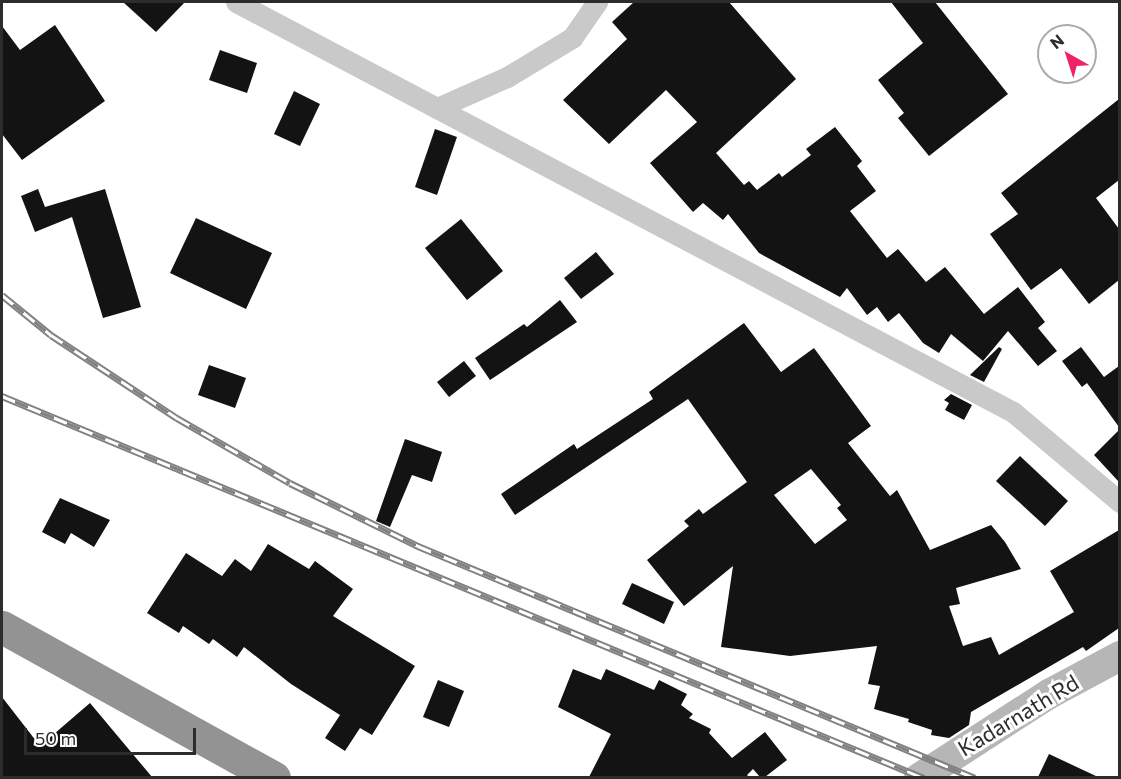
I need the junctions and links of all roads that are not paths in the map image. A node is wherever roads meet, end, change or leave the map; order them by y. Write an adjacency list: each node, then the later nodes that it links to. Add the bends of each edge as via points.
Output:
1 (236, 2): 3 (street)
2 (597, 2): 3 (street, via 572,38 507,77)
3 (437, 108): 4 (street, via 1013,412)
4 (1119, 502)
5 (2, 627): 7 (highway)
6 (1119, 656): 8 (main road, Kadarnath Rd, via 1049,694)
7 (274, 777)
8 (919, 777)

